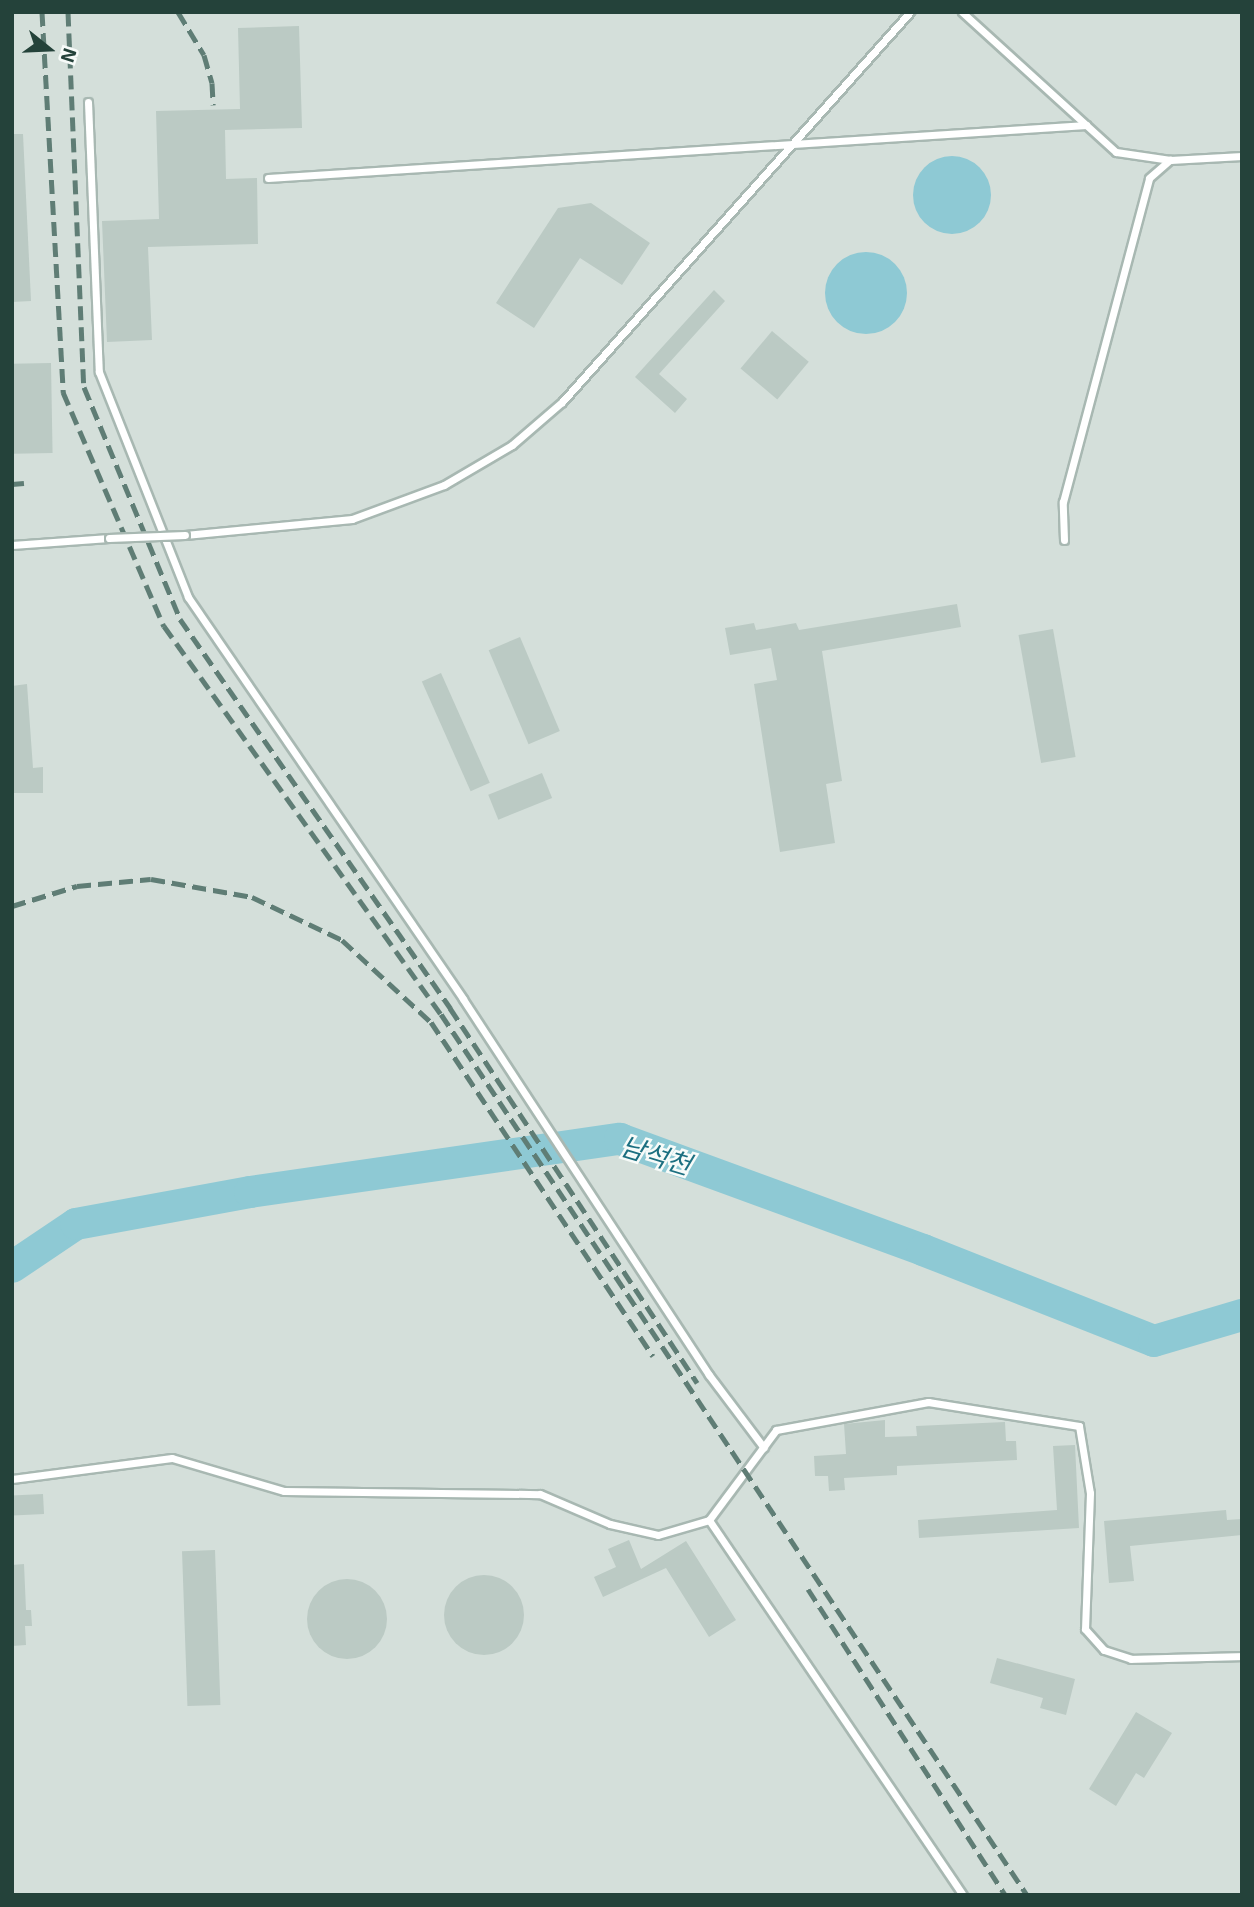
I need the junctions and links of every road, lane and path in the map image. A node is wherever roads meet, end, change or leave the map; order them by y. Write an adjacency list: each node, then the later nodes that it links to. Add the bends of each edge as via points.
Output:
1 (910, 12): 5 (lane)
2 (962, 12): 4 (lane)
3 (88, 102): 11 (lane, via 99,372 188,597 463,999 709,1375)
4 (1086, 125): 5 (lane); 7 (lane, via 1116,152)
5 (795, 145): 8 (lane); 10 (lane, bridge, via 562,402 512,445 444,485 352,519)
6 (1242, 156): 7 (lane)
7 (1170, 160): 9 (lane, via 1149,178 1063,502)
8 (268, 178)
9 (1064, 540)
10 (12, 545)
11 (764, 1448): 13 (lane); 14 (lane, via 776,1430 928,1402 1079,1426 1090,1493 1085,1629 1104,1650 1131,1659)
12 (12, 1479): 13 (lane, via 172,1458 284,1491 540,1494 610,1524 658,1535)
13 (709, 1520): 15 (lane)
14 (1242, 1656)
15 (963, 1895)

